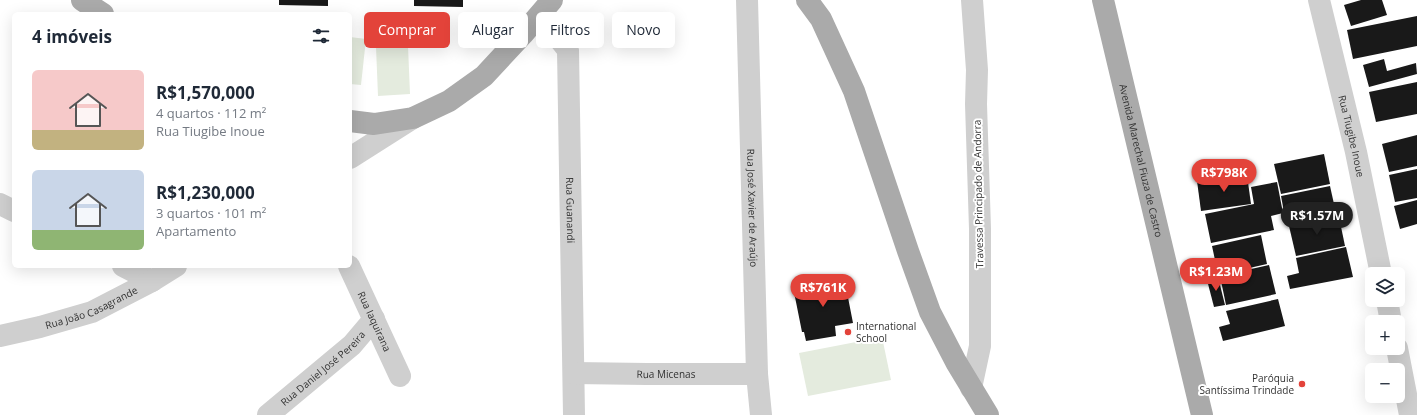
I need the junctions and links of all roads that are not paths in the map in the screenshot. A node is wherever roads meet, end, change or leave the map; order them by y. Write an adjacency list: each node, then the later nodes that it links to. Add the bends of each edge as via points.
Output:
1 (82, 0): 8 (main road)
2 (747, 0): 23 (street, Rua José Xavier de Araújo)
3 (806, 0): 25 (main road, via 821,19 854,91 930,312)
4 (972, 0): 25 (street, Travessa Principado de Andorra, via 977,70 980,346)
5 (1103, 0): 30 (main road, Avenida Marechal Fiuza de Castro)
6 (1319, 0): 14 (street, Rua Tiugibe Inoue)
7 (546, 8): 9 (main road, via 484,76 449,101); 22 (street, Rua Guanandi, via 568,50)
8 (100, 12)
9 (413, 118): 10 (main road, via 374,124); 11 (street)
10 (352, 121)
11 (352, 157)
12 (0, 204): 13 (street)
13 (12, 210)
14 (1381, 267)
15 (127, 268): 18 (street)
16 (173, 268): 18 (street, Rua João Casagrande)
17 (350, 268): 19 (street, Rua Iaquirana)
18 (152, 281): 20 (street, Rua João Casagrande, via 92,312)
19 (374, 319): 24 (street, Rua Iaquirana); 26 (street, Rua Daniel José Pereira, via 352,345)
20 (0, 336)
21 (1398, 355): 31 (street)
22 (574, 373): 23 (street, Rua Micenas); 27 (street, Rua Guanandi)
23 (758, 374): 28 (street, Rua José Xavier de Araújo)
24 (400, 376)
25 (970, 388): 29 (main road)
26 (268, 415)
27 (574, 415)
28 (761, 415)
29 (988, 415)
30 (1202, 415)
31 (1410, 415)

